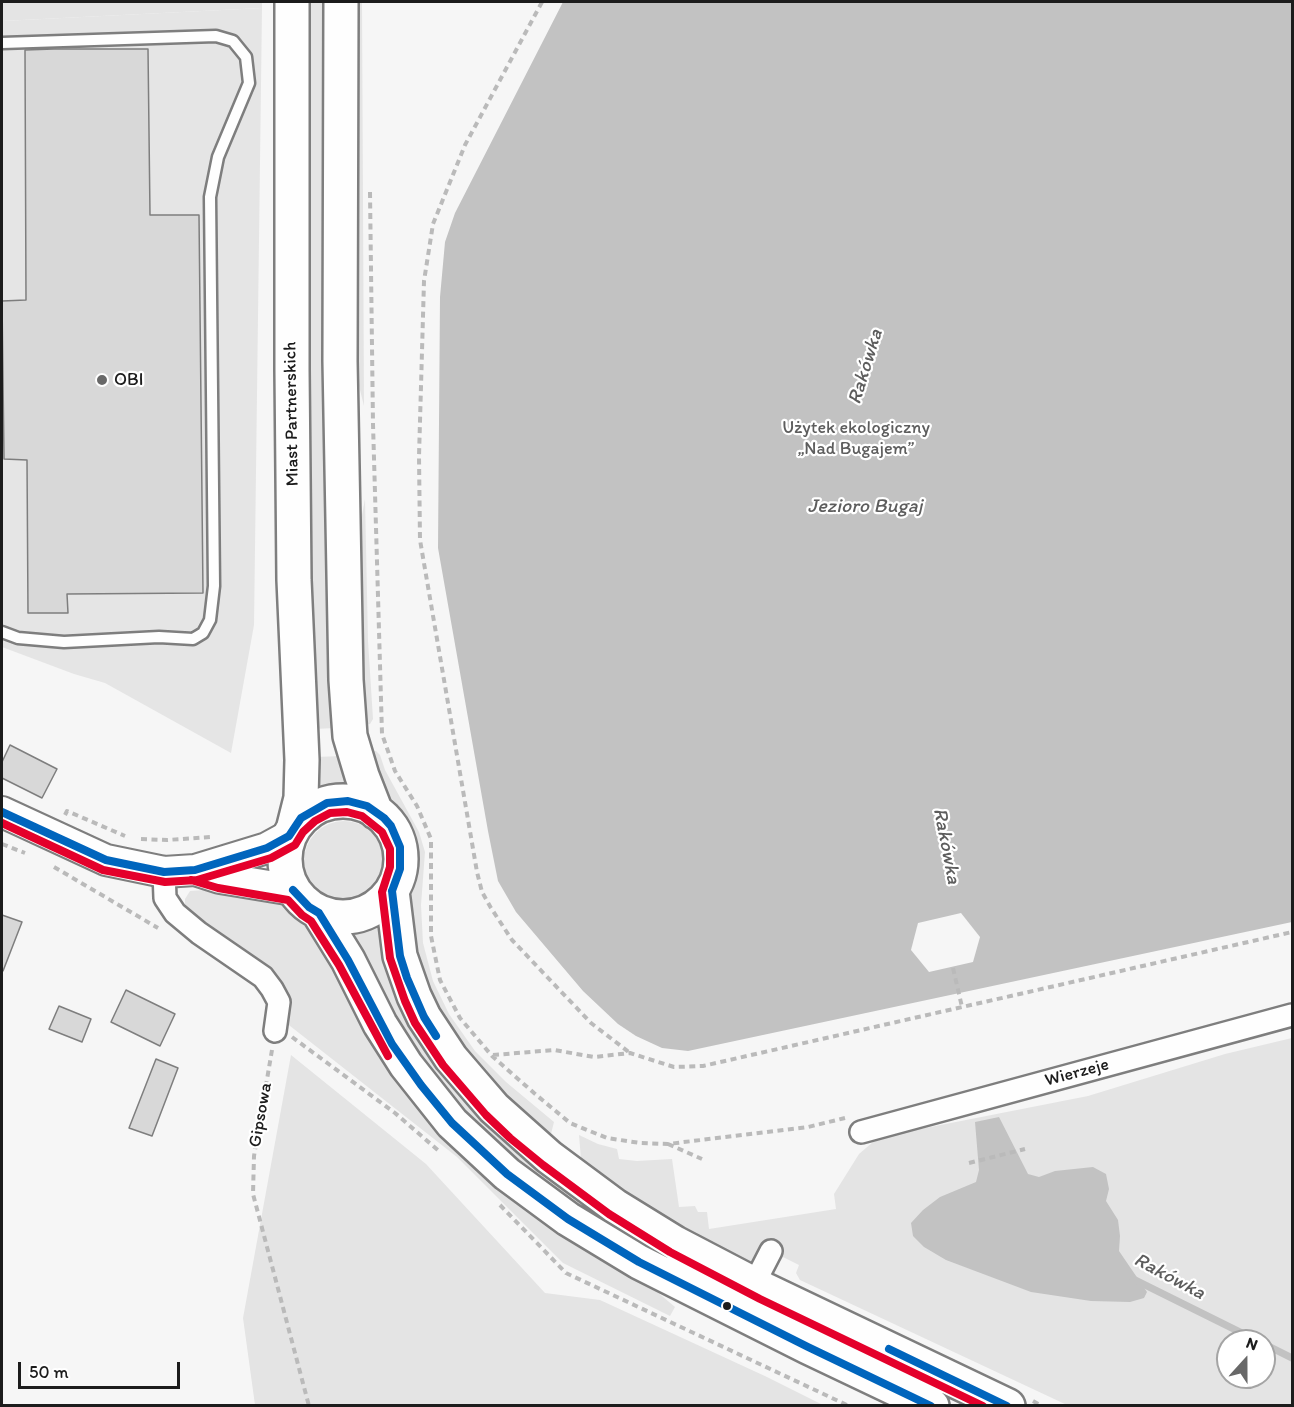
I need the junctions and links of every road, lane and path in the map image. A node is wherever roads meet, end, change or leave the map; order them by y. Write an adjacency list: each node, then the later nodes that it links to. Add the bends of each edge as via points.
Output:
1 (292, 2): 11 (main road, Miast Partnerskich, via 294,580 302,760 301,798)
2 (341, 2): 7 (main road, via 340,361 346,680)
3 (542, 2): 29 (path, via 465,145 433,224 424,281 420,540 482,892 512,940 591,1023)
4 (2, 43): 6 (lane, via 216,36 233,41 246,57 249,83 218,157 210,197 214,586 210,620 203,633 193,639 64,642 18,638)
5 (370, 246): 7 (path, via 373,424)
6 (2, 632)
7 (366, 735): 10 (main road); 30 (path, via 417,806 431,839 430,936 440,980 460,1018)
8 (67, 811): 13 (path)
9 (2, 812): 19 (main road, via 106,860)
10 (376, 812): 11 (main road, via 348,801 327,803 309,812); 21 (main road, via 391,826 400,847 400,869)
11 (292, 831): 18 (main road, via 267,848); 20 (main road, via 284,857)
12 (217, 836): 14 (path)
13 (129, 837)
14 (136, 839)
15 (2, 844): 16 (path)
16 (31, 856)
17 (49, 864): 24 (path)
18 (195, 870): 19 (main road); 20 (main road)
19 (164, 872): 28 (street, via 165,898 175,913 263,977 272,989 279,1002)
20 (292, 890): 22 (main road)
21 (392, 891): 22 (main road, via 375,908 354,917); 36 (main road, via 400,956 414,996 452,1058 494,1108 549,1158 615,1206)
22 (319, 913): 38 (main road, via 406,1065 452,1123 507,1174 568,1219 639,1262)
23 (1293, 932): 26 (path)
24 (167, 934)
25 (953, 968): 26 (path)
26 (962, 1007): 29 (path, via 703,1066 674,1067)
27 (1293, 1015): 31 (street, Wierzeje)
28 (275, 1031): 37 (path, Gipsowa, via 254,1156 253,1194)
29 (630, 1053): 30 (path, via 594,1057 554,1050)
30 (492, 1056): 33 (path, via 570,1123 607,1138 668,1144)
31 (861, 1132)
32 (1025, 1149): 34 (path)
33 (702, 1159)
34 (969, 1163)
35 (771, 1251): 36 (street)
36 (754, 1284): 39 (main road)
37 (309, 1406)
38 (932, 1406)
39 (1008, 1406)

